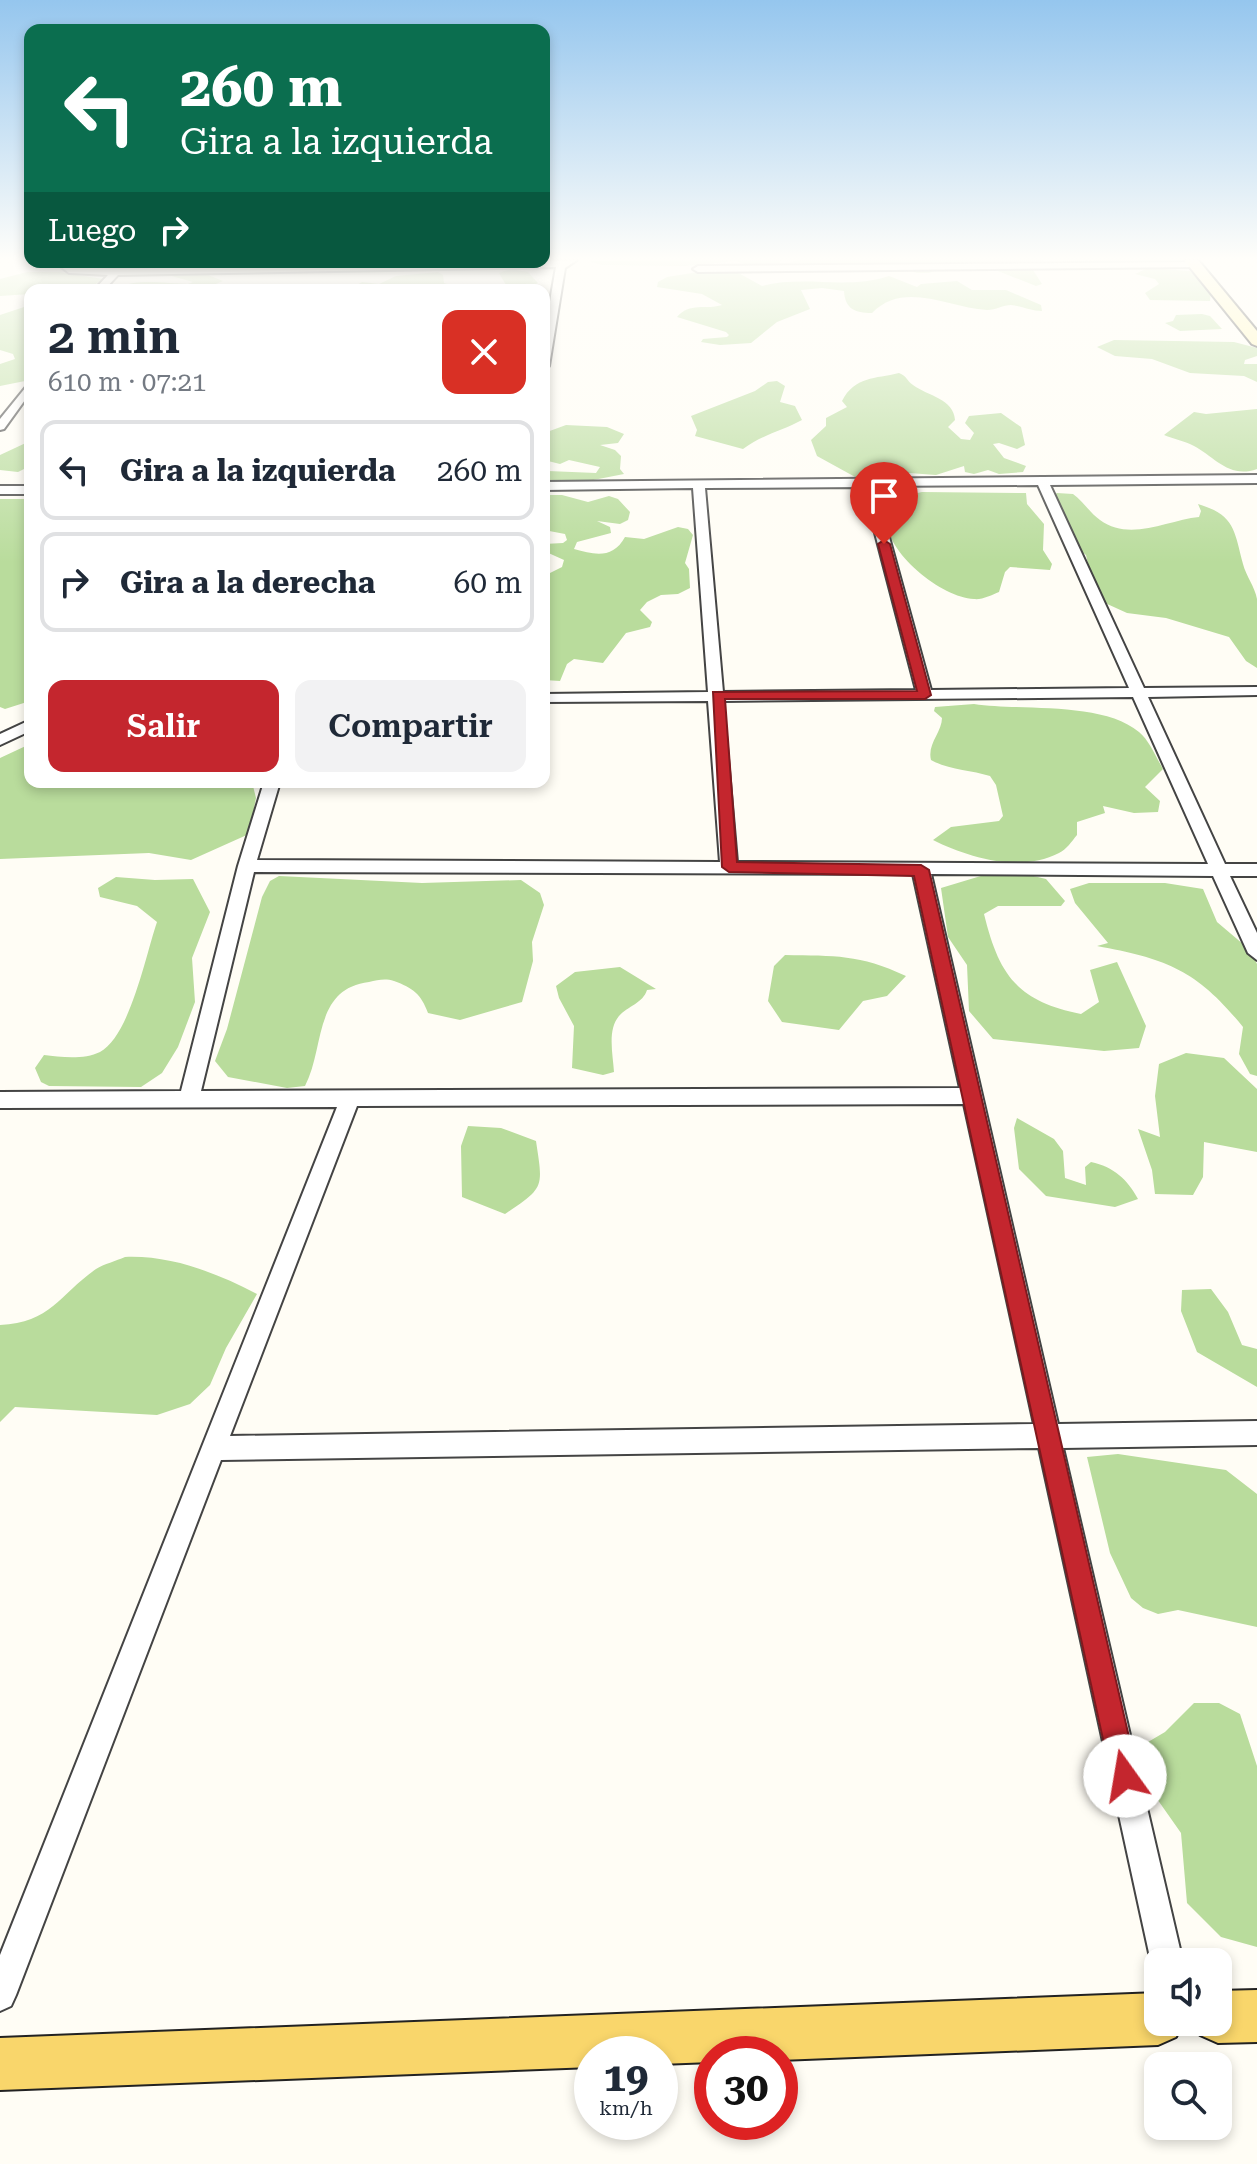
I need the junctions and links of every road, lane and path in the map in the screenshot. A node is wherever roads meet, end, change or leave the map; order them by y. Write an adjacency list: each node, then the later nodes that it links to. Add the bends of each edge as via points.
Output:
1 (24, 393): 2 (street)
2 (0, 427)
3 (1257, 479): 4 (street)
4 (1042, 481): 5 (street); 11 (street)
5 (868, 483): 6 (street); 13 (street)
6 (699, 485): 7 (street); 12 (street)
7 (550, 486)
8 (0, 490): 9 (street)
9 (24, 490)
10 (1257, 691): 11 (street)
11 (1139, 693): 13 (street); 21 (street)
12 (718, 694): 13 (street); 14 (street); 19 (street)
13 (925, 695)
14 (550, 698)
15 (24, 728): 16 (street)
16 (0, 740)
17 (270, 788): 18 (street)
18 (247, 866): 19 (street); 25 (street)
19 (729, 867): 20 (street)
20 (921, 870): 21 (street); 24 (street)
21 (1219, 870): 22 (street); 23 (street)
22 (1257, 870)
23 (1257, 953)
24 (973, 1096): 26 (street); 29 (street)
25 (189, 1098): 26 (street); 27 (street)
26 (350, 1098): 30 (street)
27 (0, 1100)
28 (1257, 1433): 29 (street)
29 (1047, 1435): 30 (street); 31 (street)
30 (214, 1448): 32 (street)
31 (1164, 1948)
32 (0, 1995)
33 (1257, 2016): 34 (main road)
34 (1232, 2017)
35 (1144, 2020): 36 (main road)
36 (0, 2064)

